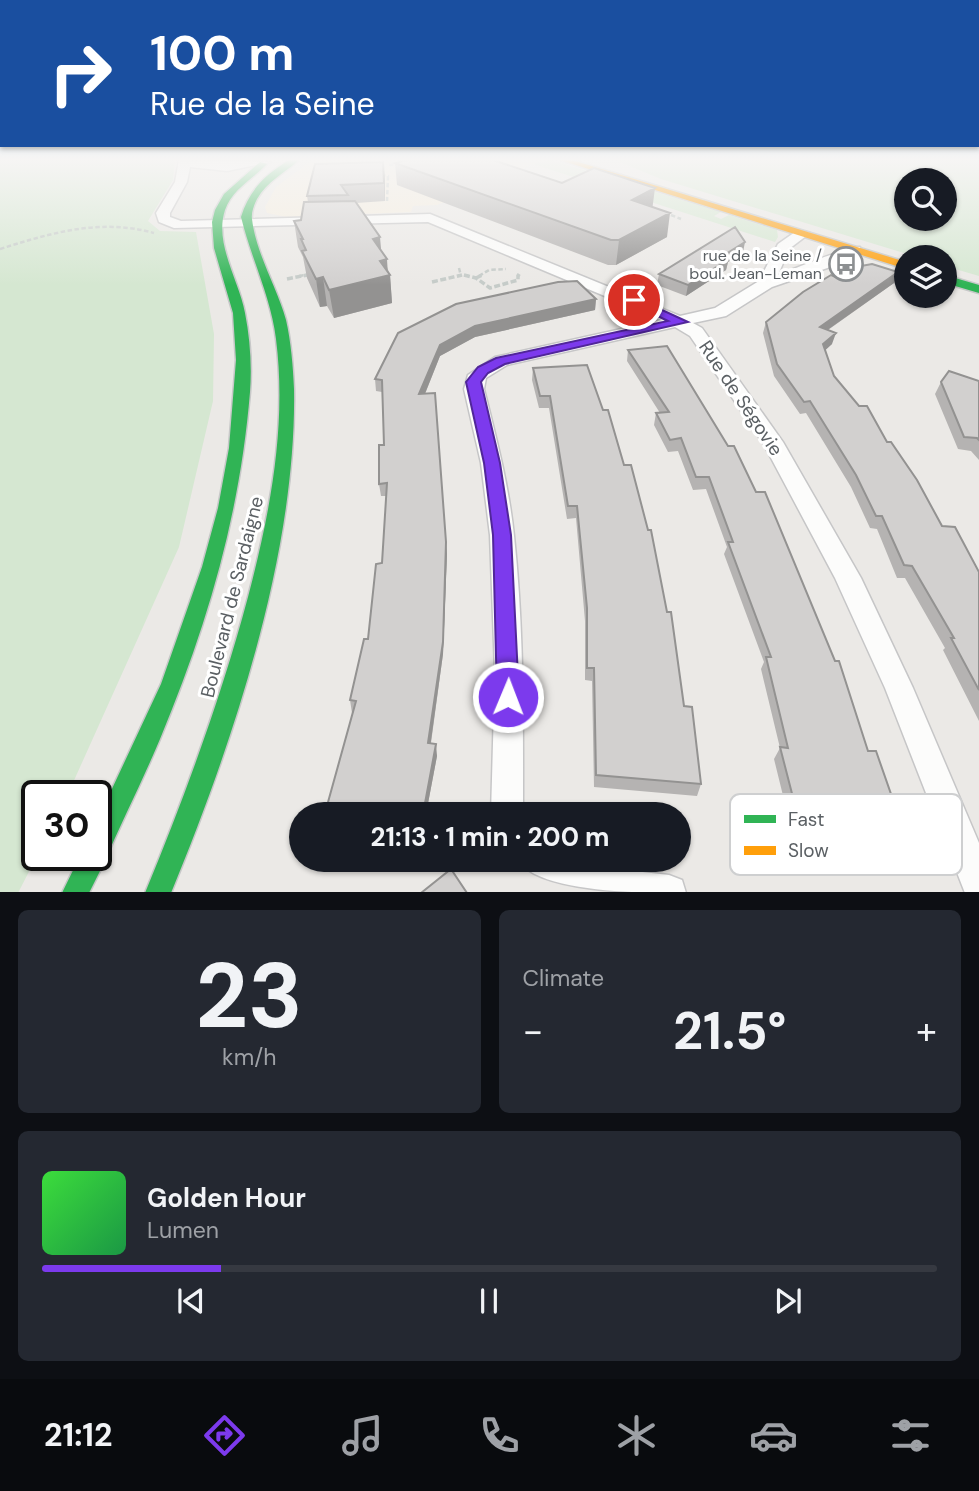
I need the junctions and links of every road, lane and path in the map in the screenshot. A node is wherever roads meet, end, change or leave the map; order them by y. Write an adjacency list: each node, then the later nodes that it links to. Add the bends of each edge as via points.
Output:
1 (168, 202): 6 (street, Rue de Ségovie, via 163,217 179,225)
2 (225, 202): 6 (street)
3 (250, 202): 5 (street)
4 (705, 202): 8 (street)
5 (247, 223): 6 (street, Rue de Ségovie); 21 (street, Rue de Ségovie, via 430,218); 30 (street, Boulevard de Sardaigne, via 274,296 284,339 284,456 268,554 236,677 206,772)
6 (216, 225): 24 (street, Boulevard de Sardaigne, via 242,332 242,398 230,488 168,687)
7 (152, 232): 9 (path, via 131,226 84,228)
8 (803, 233): 10 (street); 19 (street, via 783,247)
9 (0, 249)
10 (855, 250): 11 (street); 19 (street)
11 (894, 262)
12 (460, 268): 14 (path)
13 (310, 274): 16 (path)
14 (464, 275): 15 (path); 17 (path)
15 (476, 278): 15 (path, via 490,288 520,278 506,269)
16 (284, 279)
17 (432, 282)
18 (957, 282): 20 (street)
19 (766, 284): 21 (street, via 728,310)
20 (979, 289)
21 (681, 322): 22 (street, Rue de Ségovie, via 702,339 753,411 843,568); 23 (street, via 501,361 483,370 473,382 492,463 502,535 509,672)
22 (942, 794)
23 (507, 802)
24 (112, 818)
25 (962, 843): 28 (street, Rue de Ségovie)
26 (86, 871): 29 (street)
27 (554, 872): 31 (street, via 576,880)
28 (979, 885)
29 (75, 892)
30 (158, 892)
31 (669, 892)

